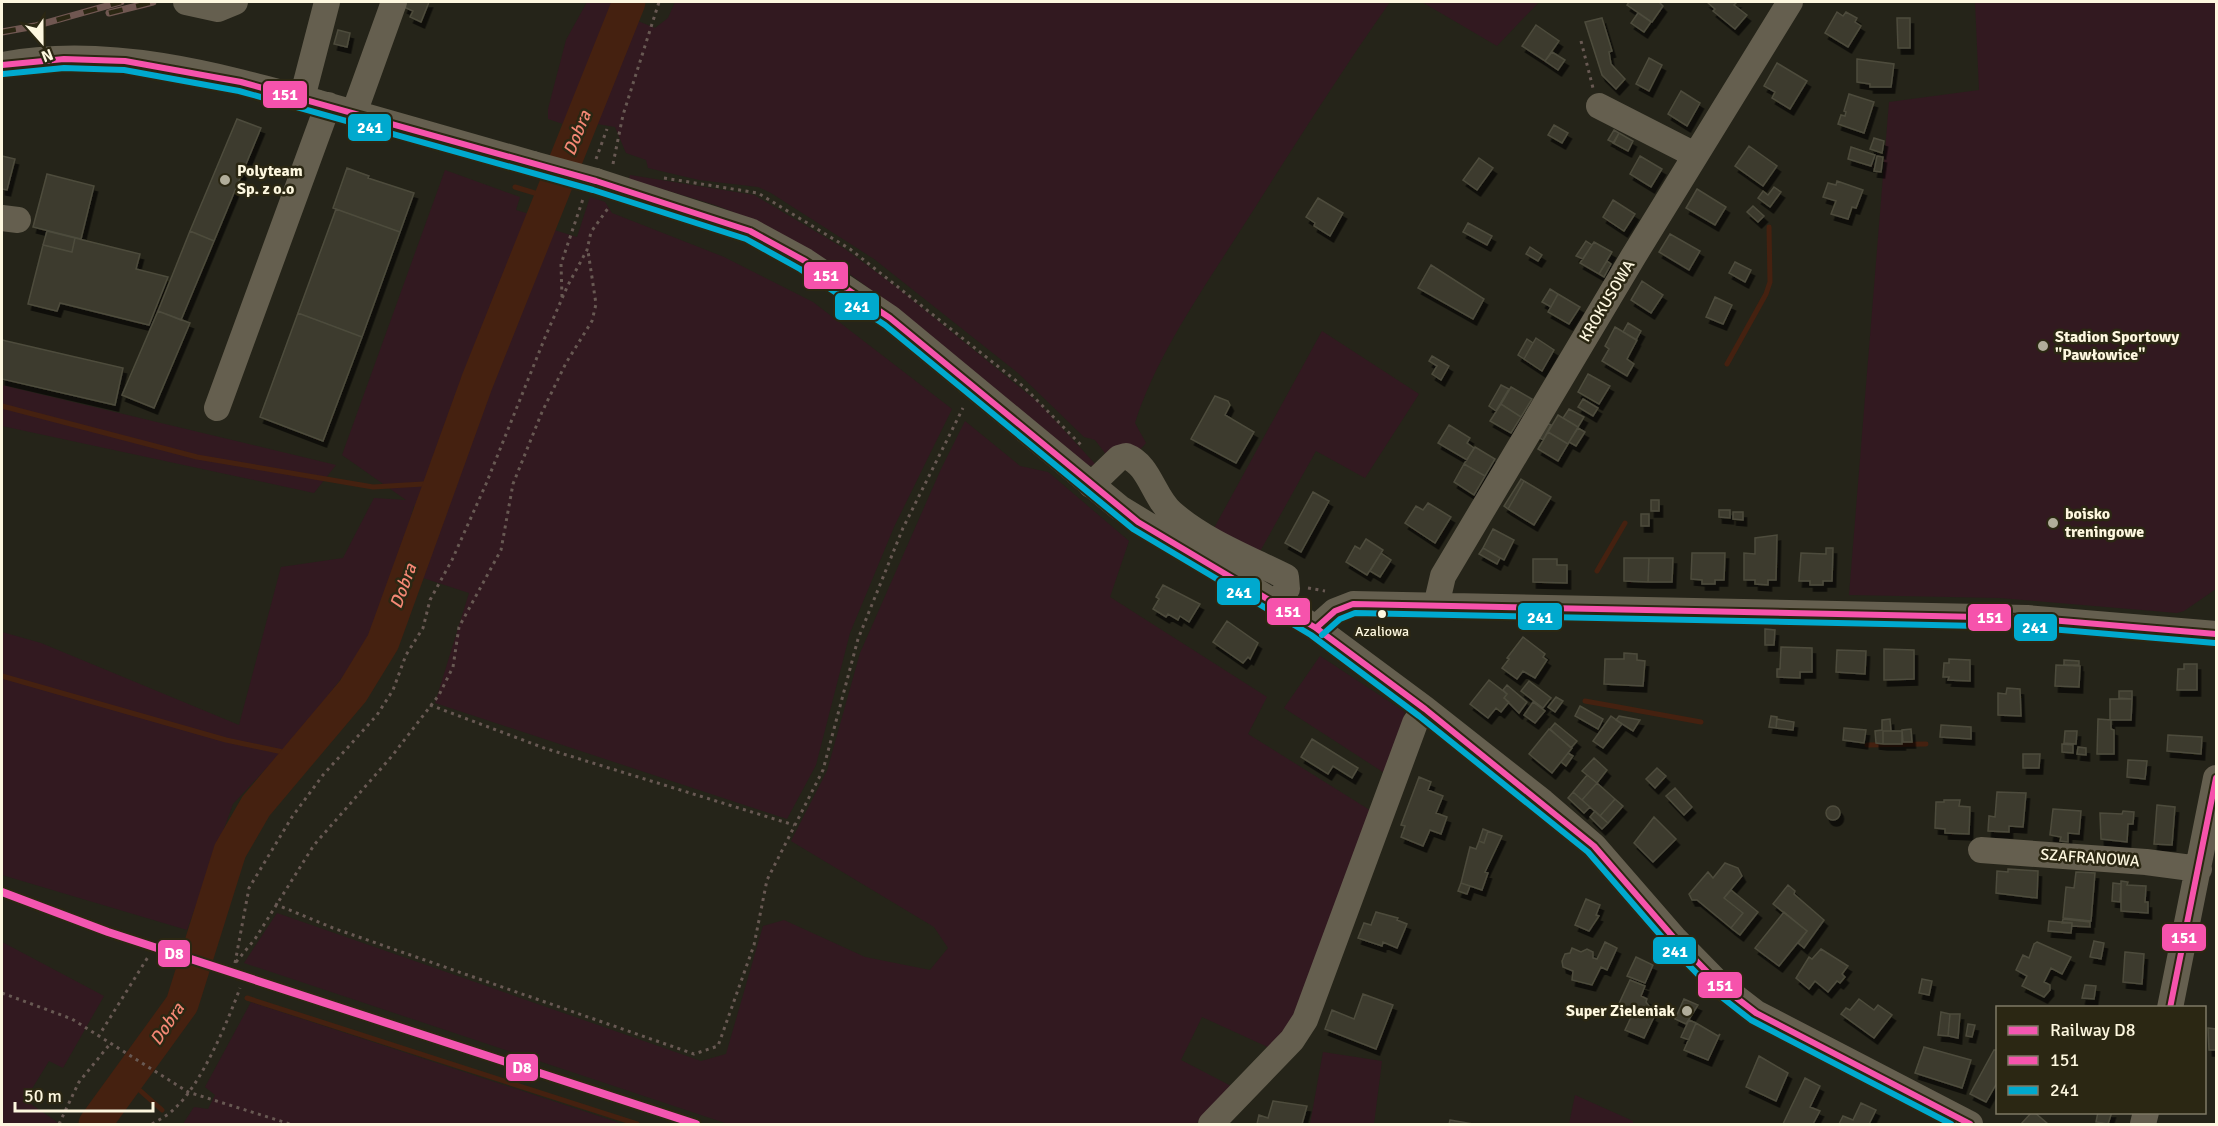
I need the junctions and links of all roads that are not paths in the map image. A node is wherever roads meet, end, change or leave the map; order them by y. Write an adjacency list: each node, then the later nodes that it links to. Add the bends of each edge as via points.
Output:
1 (186, 2): 2 (street, via 218,9)
2 (235, 2)
3 (394, 2): 10 (street, via 380,60)
4 (1790, 2): 11 (street, KROKUSOWA)
5 (322, 3): 7 (street)
6 (2, 66): 7 (street, via 64,59 125,61 241,82)
7 (302, 98): 8 (street)
8 (328, 105): 10 (street); 12 (street)
9 (1599, 106): 11 (street)
10 (354, 113): 13 (street, bridge, via 750,231 796,256 890,318)
11 (1695, 155): 15 (street, KROKUSOWA, via 1443,576)
12 (217, 408)
13 (1091, 485): 14 (street, via 1138,522); 14 (street, via 1119,458 1134,459 1171,513 1286,577 1287,589)
14 (1276, 604): 16 (street)
15 (1436, 606): 16 (street, via 1353,604 1335,611); 17 (street, via 2027,618)
16 (1316, 628): 18 (street)
17 (2217, 634)
18 (1425, 709): 23 (street, via 1415,723 1305,1020 1292,1040); 24 (street, via 1594,846 1721,986 1783,1029)
19 (2217, 778): 21 (street)
20 (1981, 850): 21 (street, SZAFRANOWA)
21 (2199, 869): 22 (street)
22 (2170, 1006)
23 (1211, 1125)
24 (1970, 1125)

